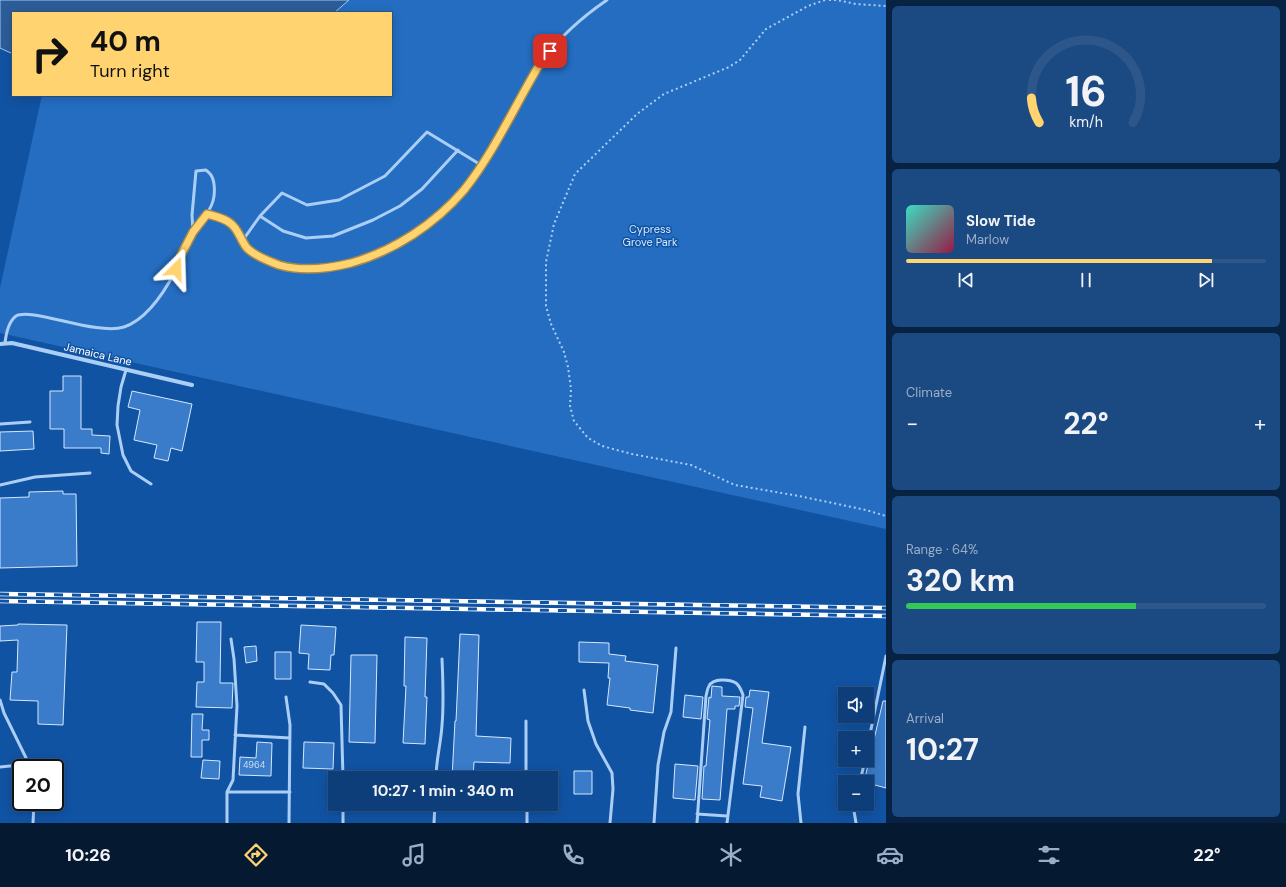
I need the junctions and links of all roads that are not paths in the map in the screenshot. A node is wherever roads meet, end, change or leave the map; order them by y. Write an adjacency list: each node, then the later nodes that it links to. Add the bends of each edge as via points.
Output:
1 (607, 0): 3 (lane, via 560,39 541,62)
2 (458, 150): 3 (lane); 5 (lane, via 422,189 400,206 333,236 306,238 283,231); 5 (lane, via 427,132 385,176 339,200 307,205 282,193)
3 (482, 165): 7 (lane, via 464,190 417,232 392,247 362,260 316,270 295,268 262,258 247,248)
4 (207, 214): 6 (lane); 6 (lane, via 213,201 212,177 206,170 196,171); 7 (lane, via 230,223)
5 (260, 216): 7 (lane)
6 (193, 232): 8 (lane, via 165,289 152,307 125,327 89,327 22,314 10,323)
7 (243, 240)
8 (2, 344): 9 (street, Jamaica Lane, via 12,343)
9 (126, 370): 10 (street, Jamaica Lane); 14 (lane, via 121,387 117,425 123,455 131,471)
10 (192, 385)
11 (30, 422): 12 (lane)
12 (0, 424)
13 (90, 473): 15 (lane, via 35,477)
14 (151, 484)
15 (0, 485)
16 (231, 639): 27 (lane, via 237,706)
17 (676, 648): 51 (lane, via 671,712 664,732 658,766)
18 (886, 656): 26 (lane)
19 (442, 659): 33 (lane, via 442,725)
20 (310, 682): 32 (lane, via 324,684 341,705)
21 (584, 690): 50 (lane, via 588,721 596,744 612,773)
22 (286, 697): 28 (lane)
23 (0, 700): 29 (lane)
24 (526, 721): 34 (lane)
25 (805, 727): 54 (lane, via 798,794)
26 (871, 731)
27 (235, 735): 28 (lane); 35 (lane, via 233,780)
28 (290, 738): 36 (lane)
29 (27, 759)
30 (12, 766): 31 (lane)
31 (0, 767)
32 (343, 771)
33 (436, 771)
34 (526, 771)
35 (227, 792): 36 (lane); 45 (lane)
36 (290, 792): 46 (lane)
37 (34, 811): 44 (lane)
38 (344, 811): 47 (lane)
39 (435, 811): 48 (lane)
40 (526, 811): 49 (lane)
41 (854, 811): 55 (lane)
42 (698, 814): 43 (lane); 43 (lane, via 706,696 709,686 720,680 734,682 743,695); 52 (lane)
43 (727, 816): 53 (lane)
44 (33, 823)
45 (227, 823)
46 (289, 823)
47 (343, 823)
48 (434, 823)
49 (527, 823)
50 (610, 823)
51 (654, 823)
52 (697, 823)
53 (727, 823)
54 (801, 823)
55 (856, 823)

